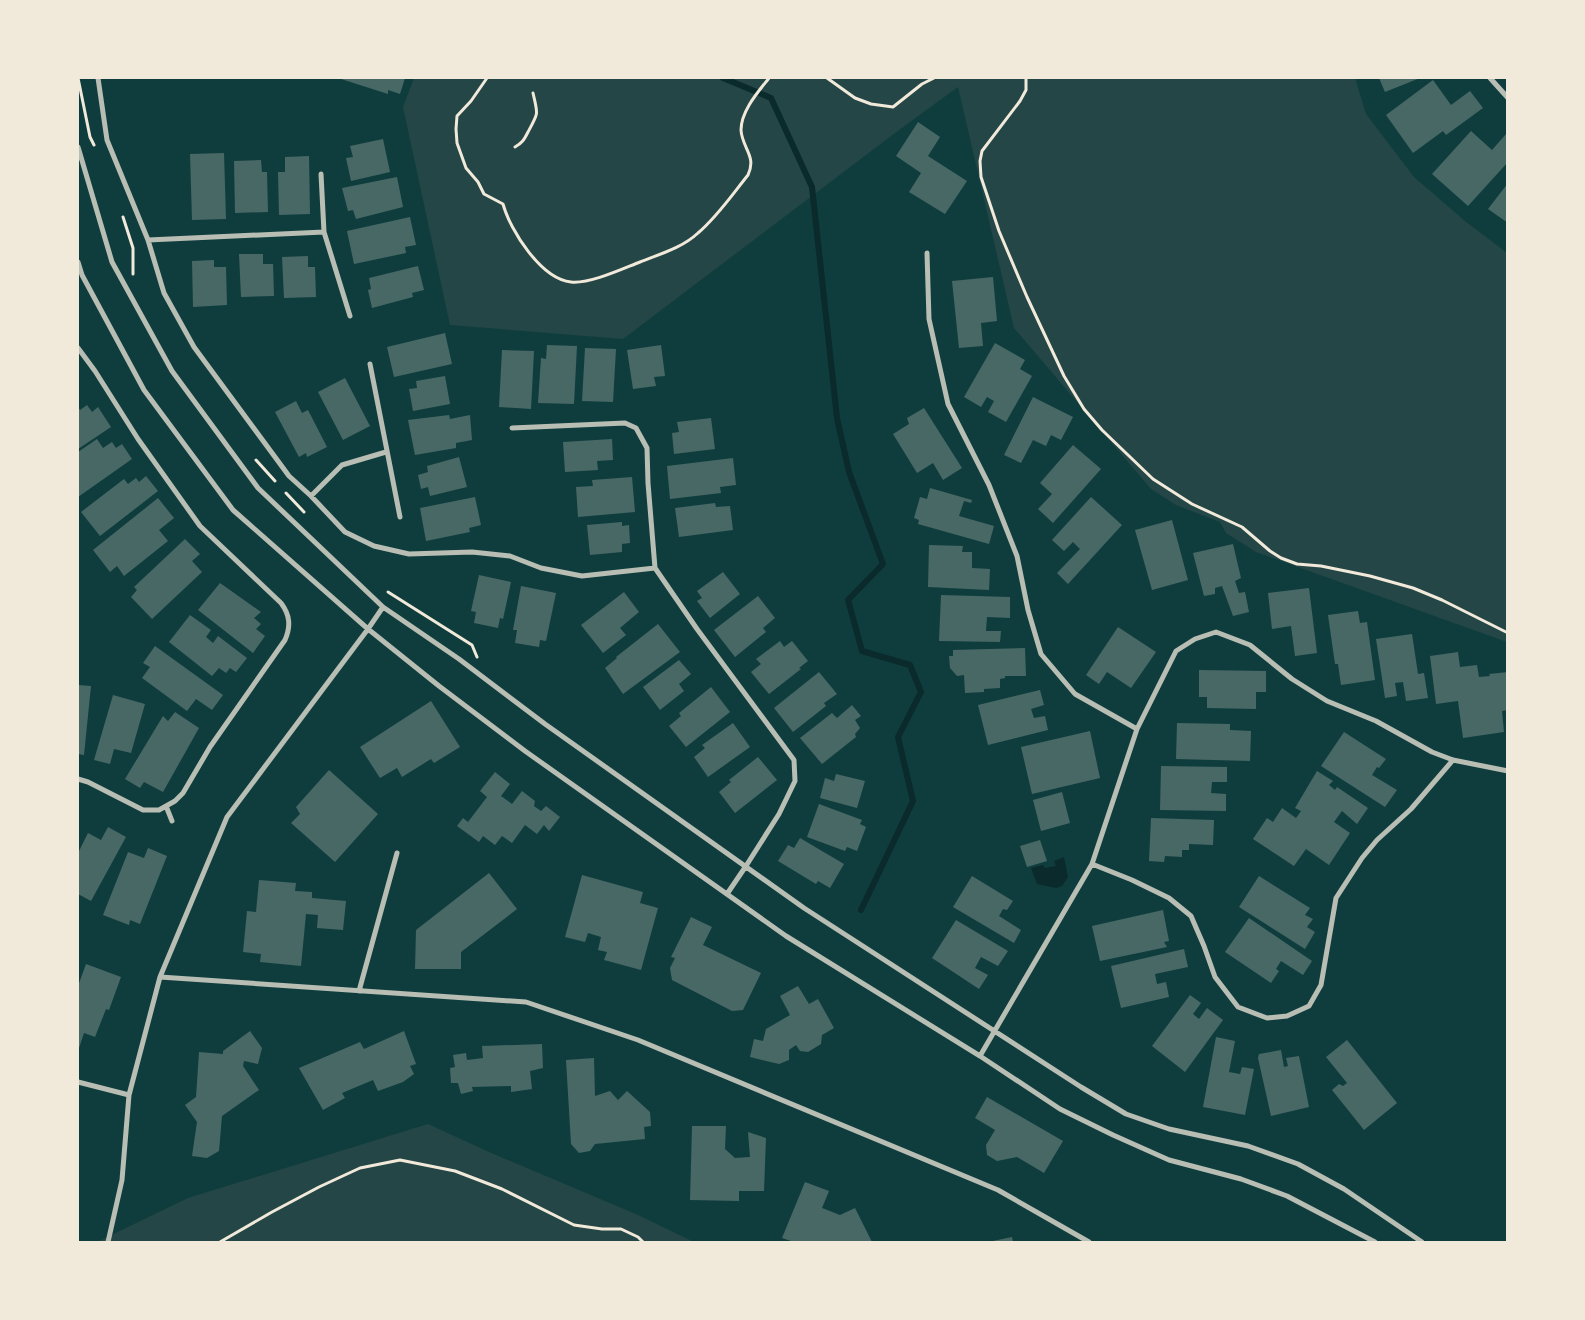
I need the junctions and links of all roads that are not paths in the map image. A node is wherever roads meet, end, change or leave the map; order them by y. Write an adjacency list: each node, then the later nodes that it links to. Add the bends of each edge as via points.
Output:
1 (98, 78): 7 (street, via 107,140)
2 (1490, 78): 3 (street)
3 (1508, 98)
4 (78, 147): 18 (street, via 112,262 172,372 258,488)
5 (321, 174): 6 (street)
6 (324, 232): 7 (street); 10 (street)
7 (148, 240): 15 (street, via 164,293 194,347 288,476)
8 (927, 253): 20 (street, via 929,319 948,404 989,486 1017,556 1041,654 1075,694)
9 (78, 262): 19 (street, via 82,276 144,390 232,510)
10 (350, 316)
11 (78, 348): 24 (street, via 200,526 288,614 289,630 285,640 210,747 183,792)
12 (370, 364): 14 (street)
13 (512, 428): 17 (street, via 625,423 636,428 647,448)
14 (386, 452): 15 (street, via 342,465); 16 (street)
15 (311, 496): 17 (street, via 345,532 374,546 409,554 472,552 510,556 541,568 582,576)
16 (400, 517)
17 (656, 568): 28 (street, via 794,760 795,780 779,814)
18 (383, 607): 19 (street); 28 (street)
19 (368, 629): 29 (street, via 525,752); 30 (street, via 227,817)
20 (1137, 729): 21 (street, via 1176,651 1195,639 1216,632 1250,645 1292,679 1327,701 1376,721); 27 (street)
21 (1453, 760): 22 (street); 27 (street, via 1411,809 1377,840 1351,874 1336,898 1321,985 1309,1006 1287,1016 1267,1018 1238,1007 1215,977 1191,916 1169,898)
22 (1508, 771)
23 (78, 779): 24 (street, via 143,810 159,810)
24 (166, 806): 25 (street)
25 (172, 821)
26 (398, 853): 31 (street)
27 (1092, 864): 32 (street)
28 (746, 866): 29 (street); 32 (street, via 804,908)
29 (727, 894): 33 (street, via 786,936)
30 (160, 977): 31 (street); 35 (street)
31 (360, 991): 37 (street, via 526,1002 638,1040 998,1190)
32 (995, 1032): 33 (street); 39 (street, via 1126,1114 1169,1128 1248,1146 1298,1164 1344,1189)
33 (980, 1056): 38 (street, via 1060,1109 1113,1135 1169,1160 1241,1179 1286,1196)
34 (78, 1082): 35 (street)
35 (130, 1095): 36 (street, via 122,1180)
36 (108, 1242)
37 (1089, 1242)
38 (1375, 1242)
39 (1422, 1242)

